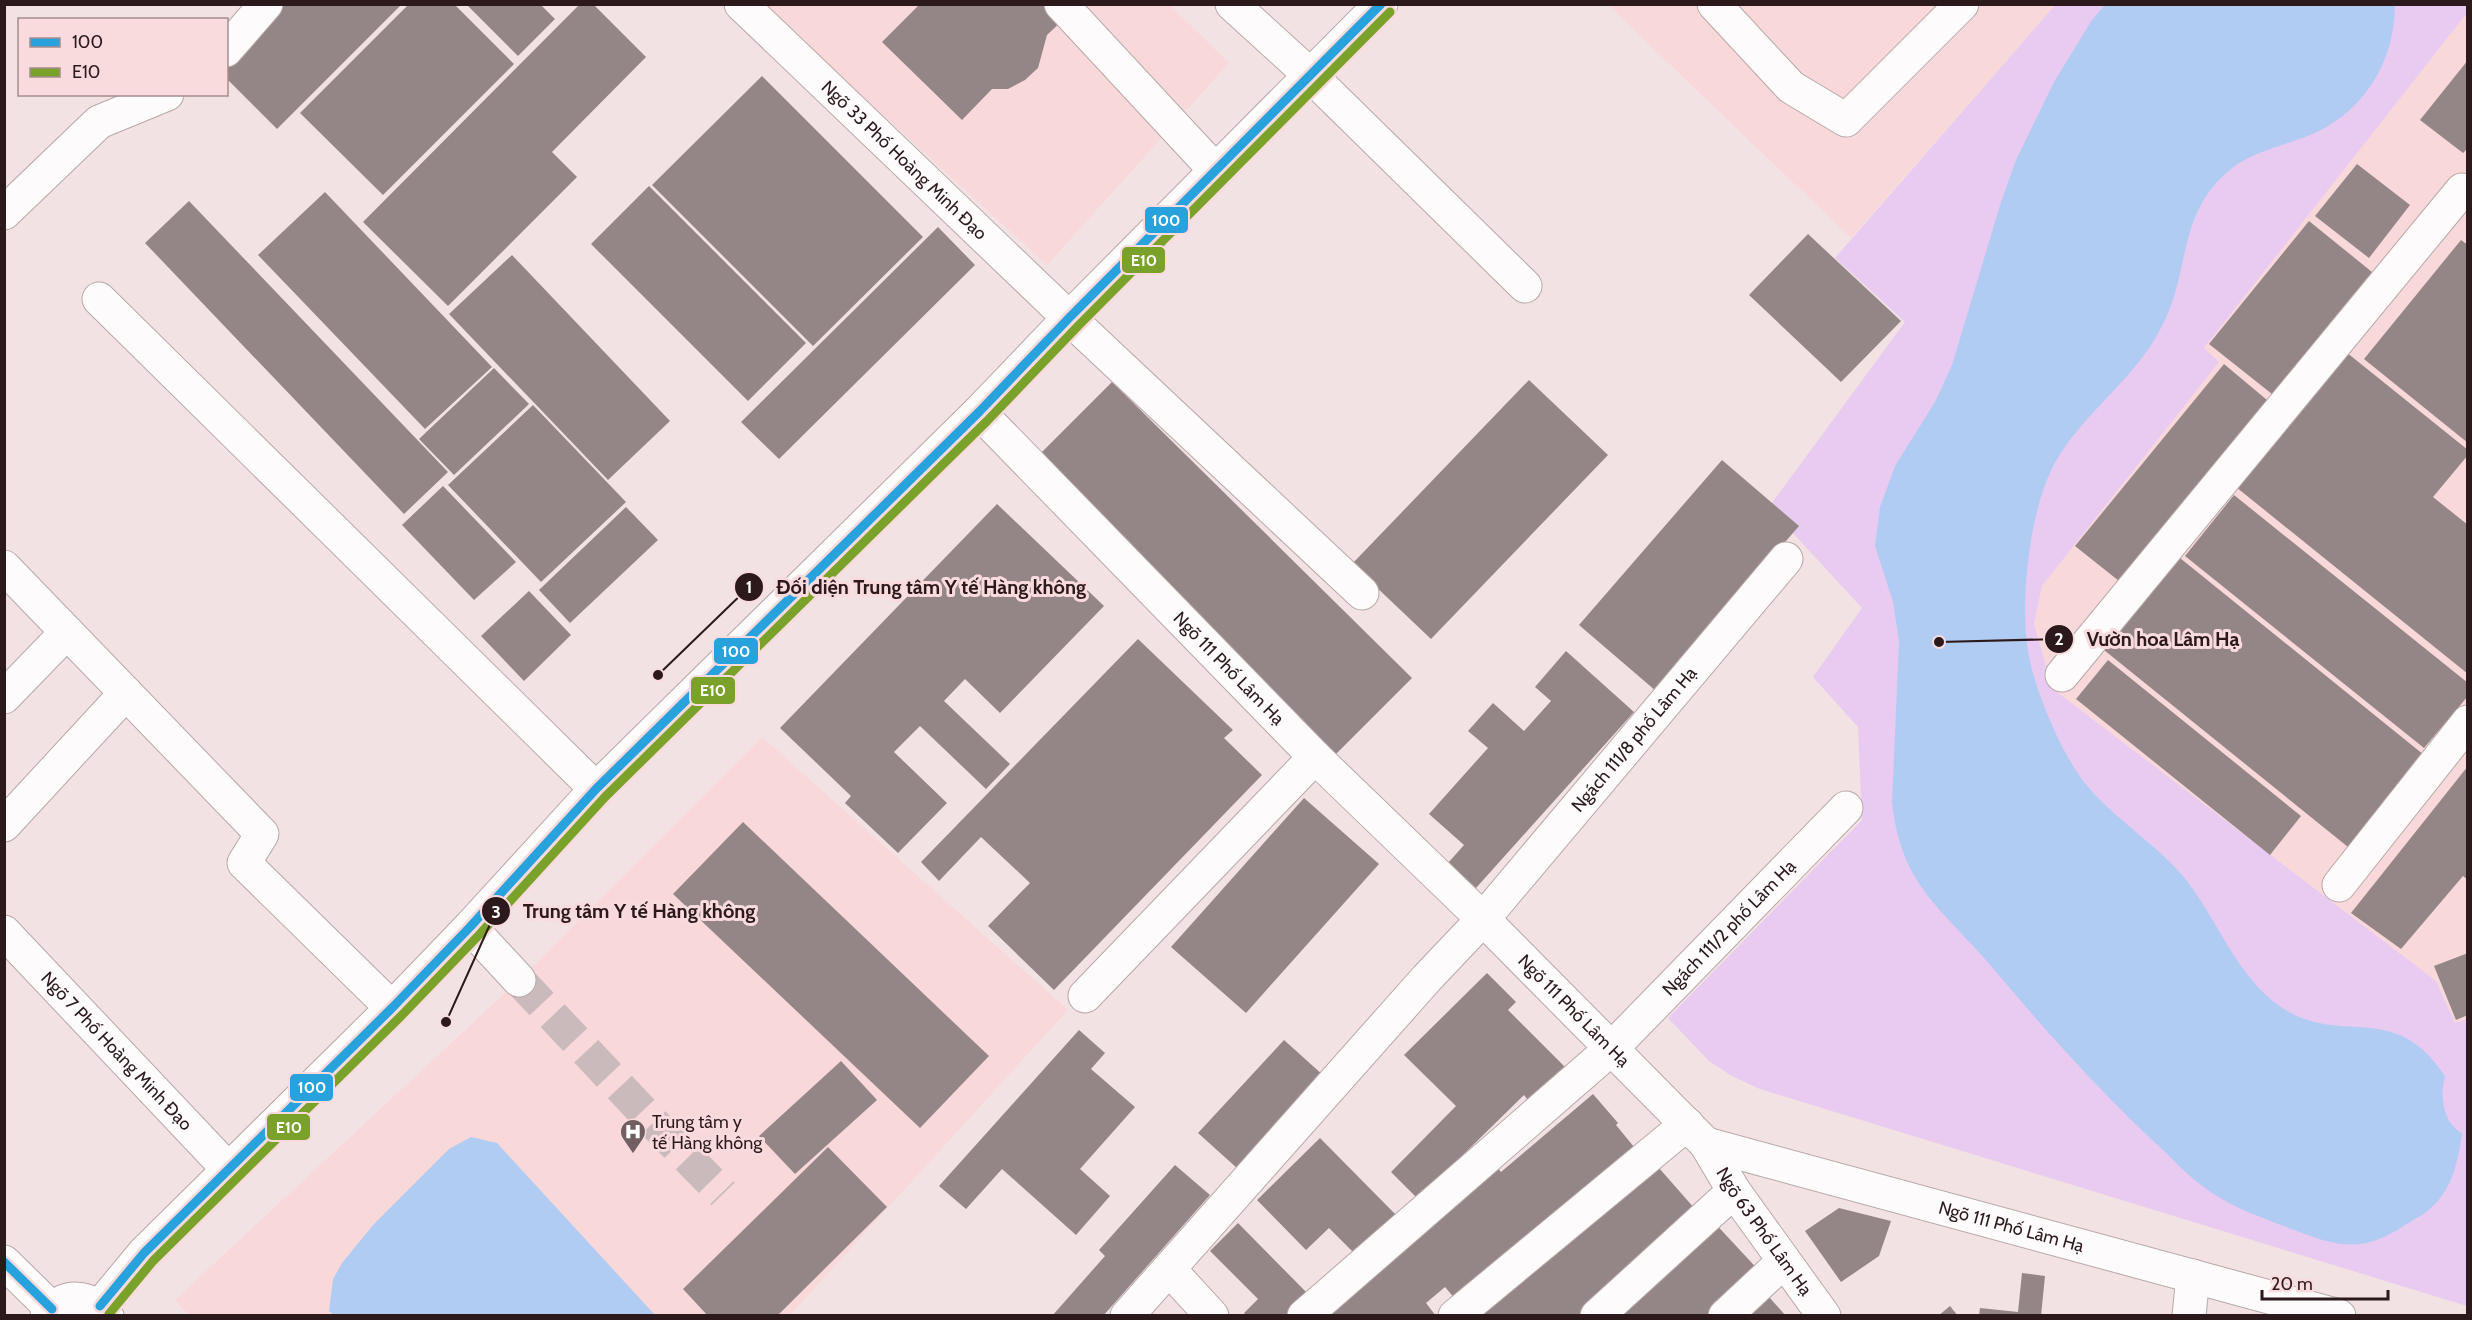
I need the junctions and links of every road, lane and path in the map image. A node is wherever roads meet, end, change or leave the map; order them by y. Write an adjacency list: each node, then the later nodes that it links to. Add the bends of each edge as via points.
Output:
1 (266, 4): 8 (street)
2 (741, 4): 16 (street, Ngõ 33 Phố Hoàng Minh Đạo)
3 (1061, 4): 11 (street)
4 (1233, 4): 9 (street)
5 (1381, 4): 9 (street)
6 (1714, 4): 7 (street, via 1791,87 1846,120)
7 (1962, 4)
8 (228, 48)
9 (1310, 75): 11 (street); 14 (street)
10 (162, 96): 13 (street, via 99,122)
11 (1216, 171): 16 (street)
12 (2468, 195): 22 (street, via 2462,190)
13 (4, 213)
14 (1525, 286)
15 (99, 299): 27 (street)
16 (1069, 318): 17 (street); 20 (street, Ngõ 33 Phố Hoàng Minh Đạo)
17 (979, 412): 26 (street, Ngõ 111 Phố Lâm Hạ); 27 (street)
18 (1786, 559): 31 (street, Ngách 111/8 phố Lâm Hạ)
19 (10, 583): 21 (street)
20 (1362, 593)
21 (67, 632): 23 (street); 24 (street)
22 (2062, 675)
23 (126, 693): 29 (street); 36 (street, via 262,834 244,863)
24 (4, 697)
25 (2468, 722): 30 (street)
26 (1315, 757): 31 (street, Ngõ 111 Phố Lâm Hạ); 35 (street)
27 (596, 789): 32 (street)
28 (1846, 808): 37 (street, Ngách 111/2 phố Lâm Hạ)
29 (4, 825)
30 (2340, 885)
31 (1483, 919): 37 (street, Ngõ 111 Phố Lâm Hạ); 43 (street, Ngách 111/8 phố Lâm Hạ)
32 (470, 927): 34 (street); 36 (street)
33 (4, 932): 39 (street, Ngõ 7 Phố Hoàng Minh Đạo)
34 (519, 980)
35 (1085, 996)
36 (392, 1008): 39 (street)
37 (1612, 1048): 38 (street, Ngõ 111 Phố Lâm Hạ); 49 (street, Ngách 111/2 phố Lâm Hạ)
38 (1697, 1134): 40 (street, Ngõ 63 Phố Lâm Hạ); 44 (street, Ngõ 111 Phố Lâm Hạ); 50 (street)
39 (229, 1170): 45 (street, via 144,1253)
40 (1734, 1191): 41 (street, Ngõ 63 Phố Lâm Hạ); 51 (street)
41 (1784, 1261): 52 (street); 53 (street, Ngõ 63 Phố Lâm Hạ)
42 (4, 1262): 46 (street)
43 (1170, 1270): 47 (street, Ngách 111/8 phố Lâm Hạ); 48 (street)
44 (2193, 1276): 54 (street); 55 (street, Ngõ 111 Phố Lâm Hạ)
45 (103, 1311): 46 (street, via 79,1298 67,1300)
46 (50, 1312)
47 (1127, 1316)
48 (1212, 1316)
49 (1304, 1316)
50 (1455, 1316)
51 (1597, 1316)
52 (1725, 1316)
53 (1824, 1316)
54 (2190, 1316)
55 (2339, 1316)

